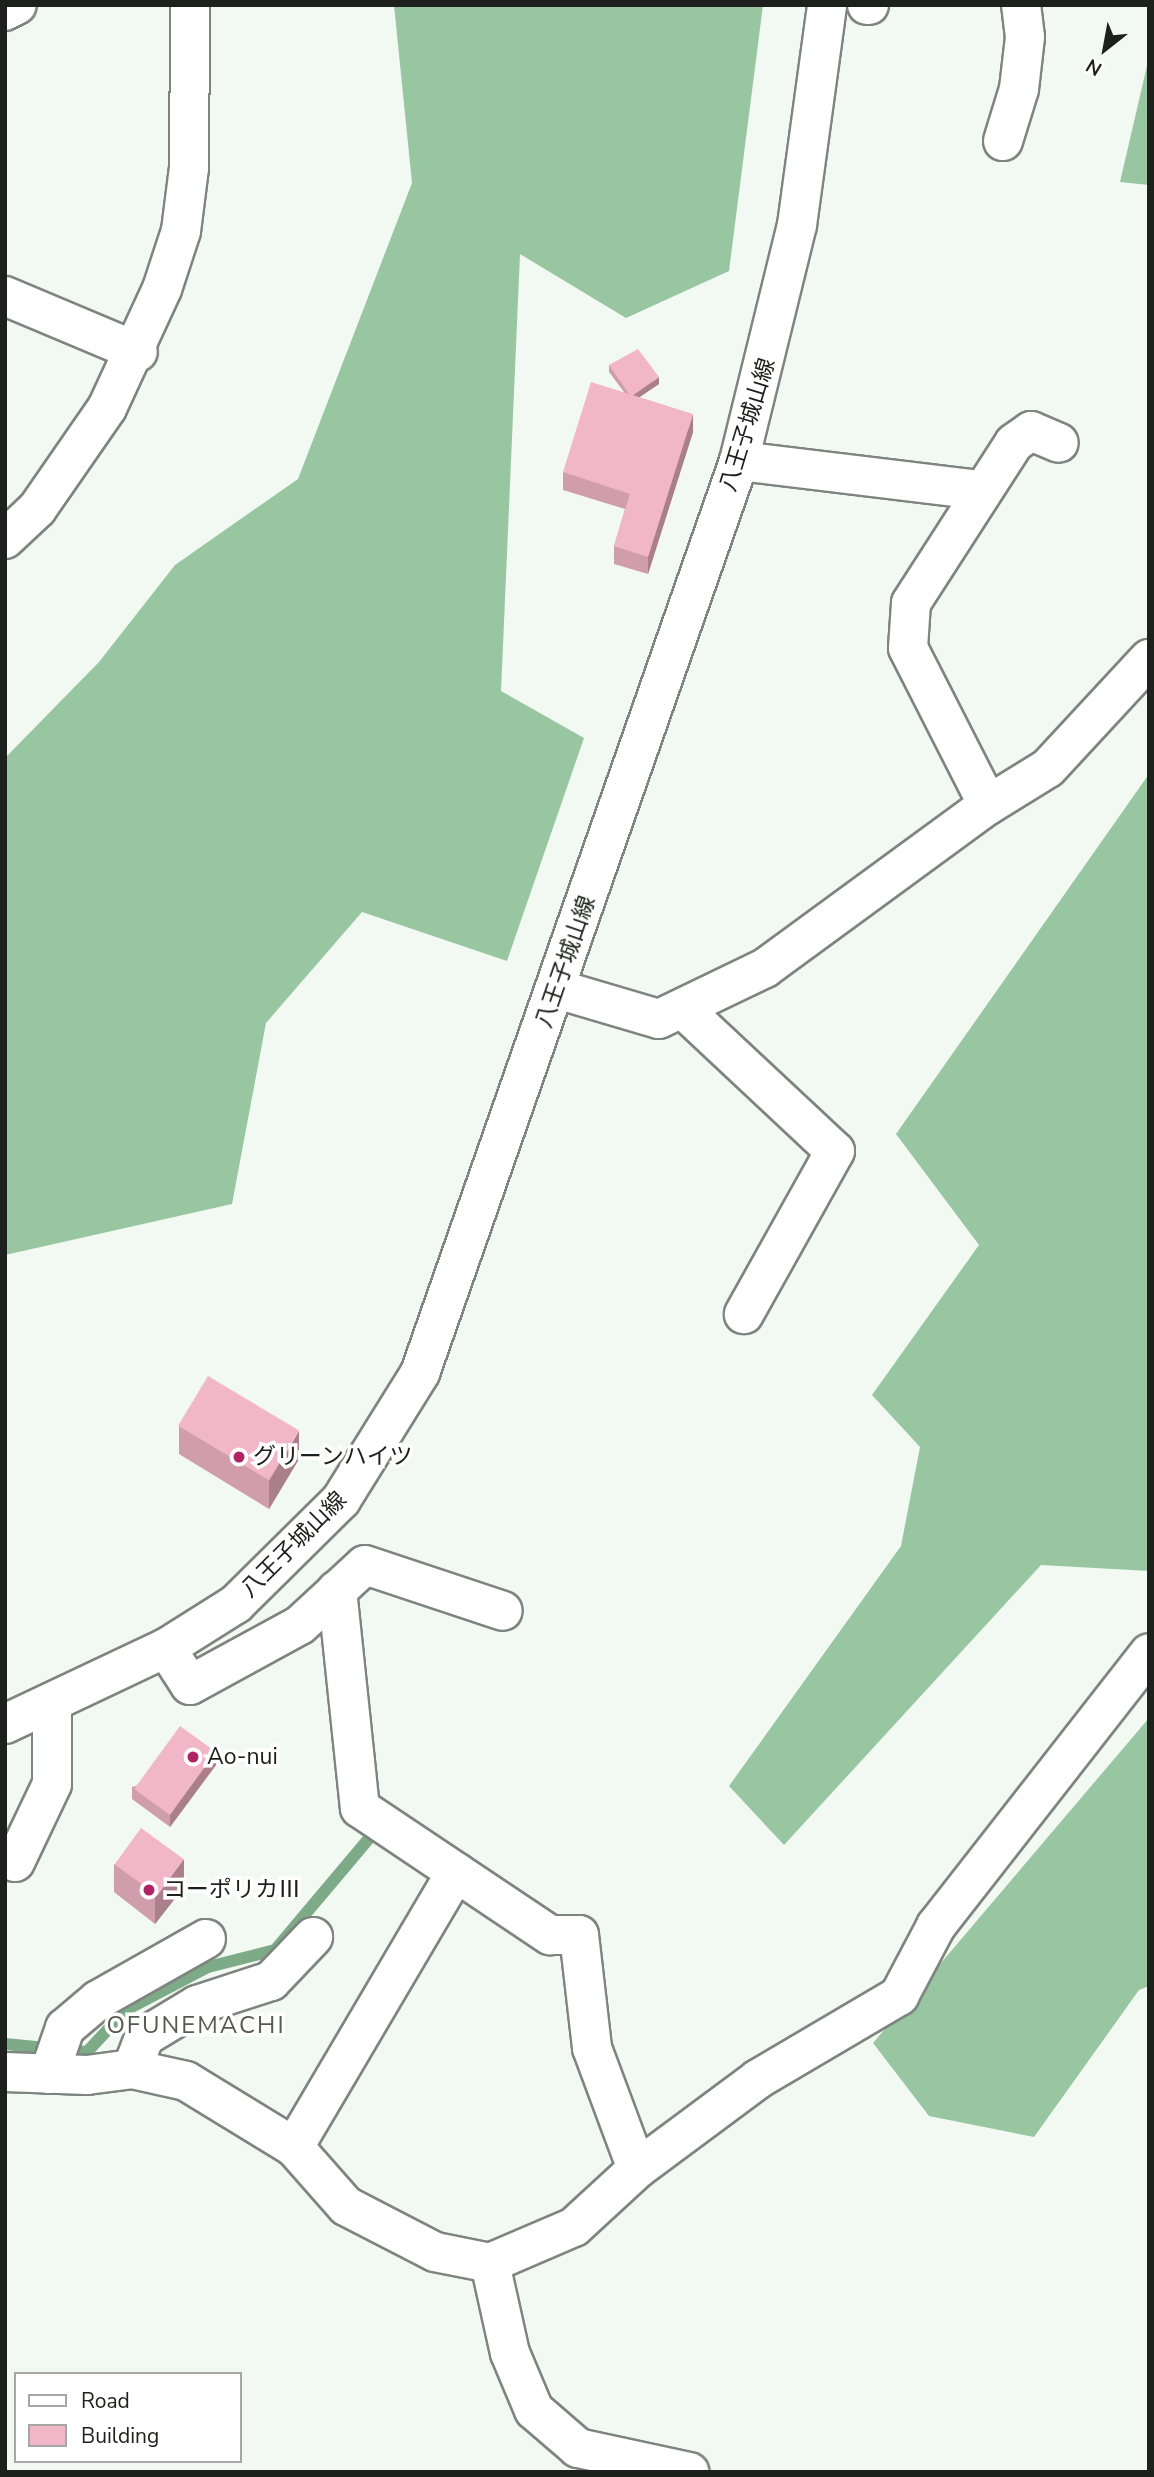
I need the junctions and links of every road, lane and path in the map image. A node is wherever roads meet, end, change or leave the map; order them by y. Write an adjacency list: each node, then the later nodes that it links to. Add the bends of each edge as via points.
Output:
1 (17, 5): 5 (main road)
2 (190, 5): 8 (main road, via 194,110 180,231)
3 (827, 5): 10 (main road, 八王子城山線, via 797,225)
4 (1021, 5): 6 (main road, via 1025,37 1019,89)
5 (5, 10)
6 (1003, 141)
7 (5, 296): 8 (main road)
8 (138, 352): 12 (main road, via 71,463)
9 (1059, 443): 11 (main road, via 1031,431)
10 (739, 461): 11 (main road); 15 (main road, 八王子城山線)
11 (981, 490): 14 (main road, via 911,603 908,648)
12 (5, 539)
13 (1149, 659): 14 (main road, via 1048,768)
14 (988, 804): 16 (main road, via 765,968)
15 (557, 989): 16 (main road, via 659,1019); 20 (main road, 八王子城山線, via 447,1307 387,1436 297,1549 236,1604)
16 (683, 1009): 17 (main road, via 835,1151)
17 (744, 1314)
18 (337, 1590): 19 (main road, via 365,1565); 20 (main road, via 300,1625 190,1685); 25 (main road, via 360,1808)
19 (503, 1611)
20 (166, 1648): 22 (main road, 八王子城山線)
21 (1149, 1653): 32 (main road, via 936,1926 899,1996 758,2079)
22 (52, 1703): 23 (main road, 八王子城山線); 24 (main road, via 52,1784)
23 (5, 1724)
24 (15, 1863)
25 (456, 1872): 31 (main road); 32 (main road, via 550,1935 579,1935 592,2048)
26 (313, 1937): 28 (main road, via 271,1981 197,2005 144,2037)
27 (206, 1939): 30 (main road, via 98,2000 65,2028)
28 (132, 2068): 30 (main road); 31 (main road, via 186,2081)
29 (5, 2072): 30 (main road)
30 (48, 2074)
31 (294, 2147): 33 (main road, via 346,2206 435,2252)
32 (637, 2169): 33 (main road, via 574,2227)
33 (490, 2263): 34 (main road, via 510,2353 534,2410 578,2448)
34 (689, 2472)

